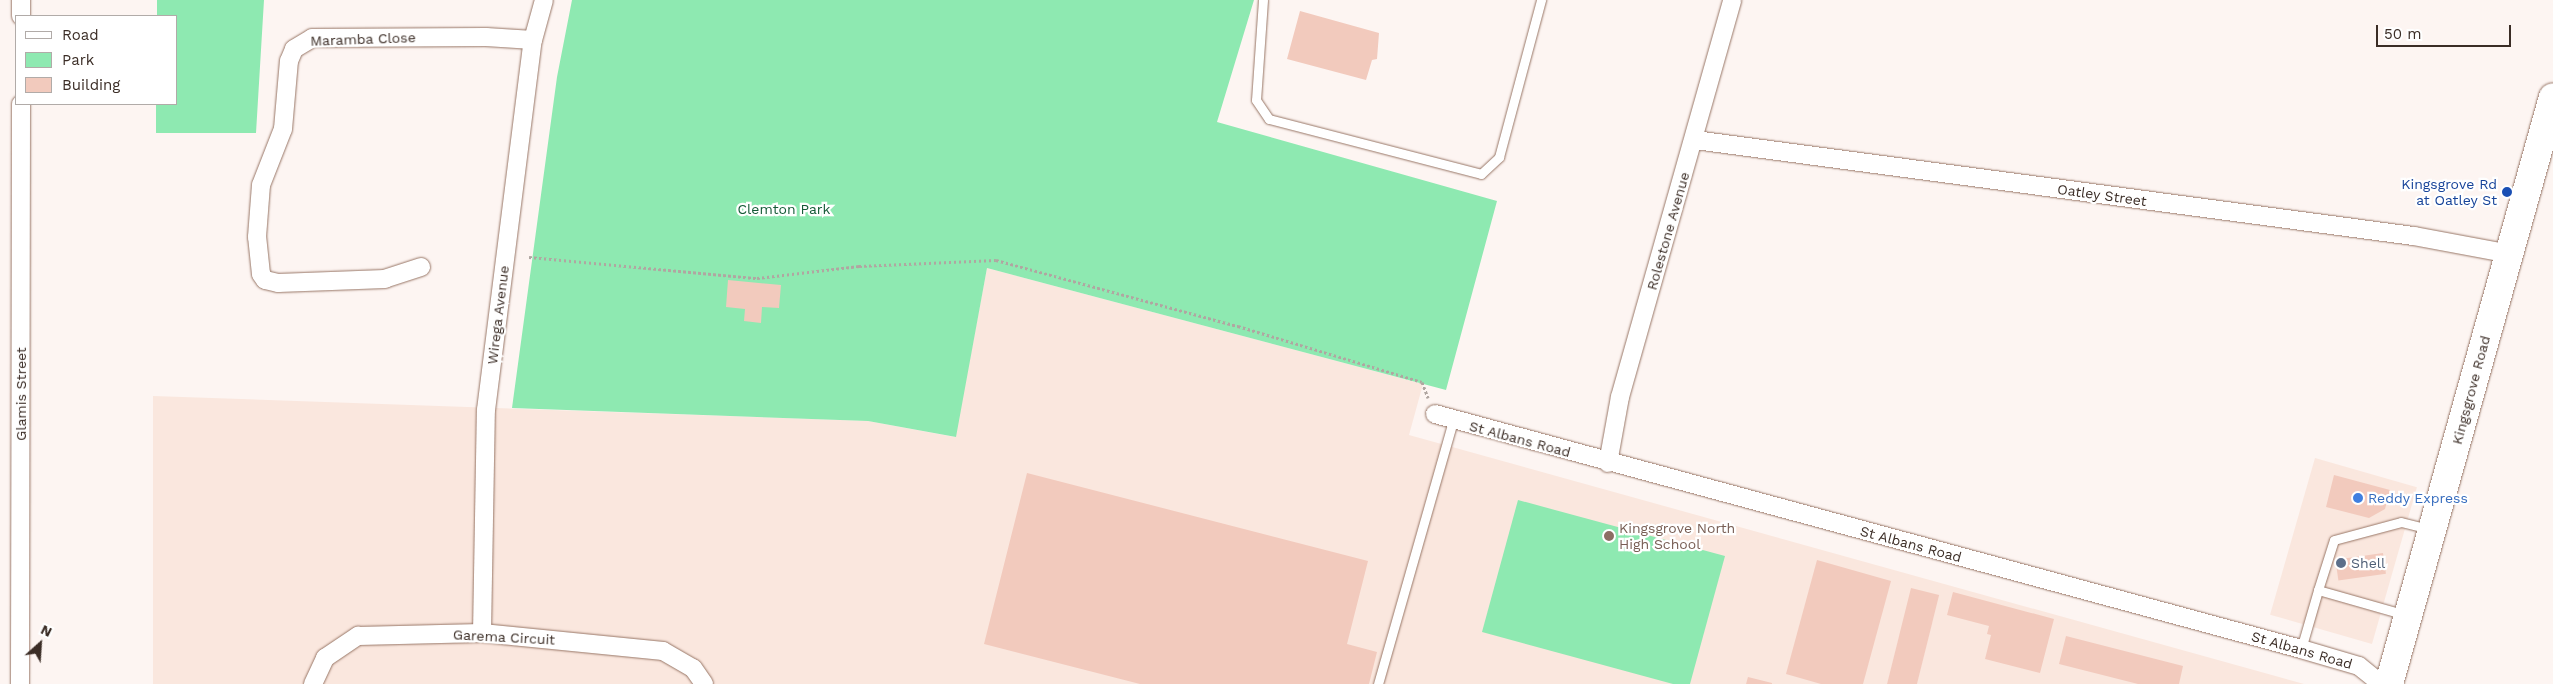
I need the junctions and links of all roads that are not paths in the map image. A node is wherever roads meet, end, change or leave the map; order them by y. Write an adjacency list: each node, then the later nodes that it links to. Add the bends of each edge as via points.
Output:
1 (21, 0): 6 (street)
2 (544, 0): 7 (street, Wirega Avenue)
3 (1263, 0): 4 (lane, via 1256,100 1269,119 1482,174 1498,156)
4 (1541, 0)
5 (1732, 0): 10 (street, Rolestone Avenue)
6 (21, 15)
7 (533, 40): 12 (street, Maramba Close, via 486,37 319,38 302,41 288,61 283,129 261,185 257,238 261,274 265,280 278,283 385,279); 19 (street, Wirega Avenue, via 486,410)
8 (2553, 97): 11 (main road, Kingsgrove Road)
9 (21, 105): 21 (street, Glamis Street)
10 (1695, 140): 11 (street, Oatley Street, via 2414,236); 15 (street, Rolestone Avenue, via 1620,397)
11 (2510, 254): 16 (main road, Kingsgrove Road)
12 (421, 267)
13 (1435, 414): 14 (street, St Albans Road)
14 (1453, 420): 15 (street, St Albans Road); 24 (lane)
15 (1608, 463): 20 (street, St Albans Road)
16 (2432, 530): 17 (lane, via 2401,522 2334,540); 18 (main road, Kingsgrove Road)
17 (2318, 590): 18 (lane); 20 (lane)
18 (2408, 615): 26 (main road, Kingsgrove Road)
19 (482, 633): 22 (street, Garema Circuit, via 358,636 325,658); 23 (street, Garema Circuit, via 663,651 693,668)
20 (2301, 649): 25 (street, St Albans Road, via 2359,666)
21 (20, 684)
22 (313, 684)
23 (704, 684)
24 (1378, 684)
25 (2381, 684)
26 (2389, 684)

